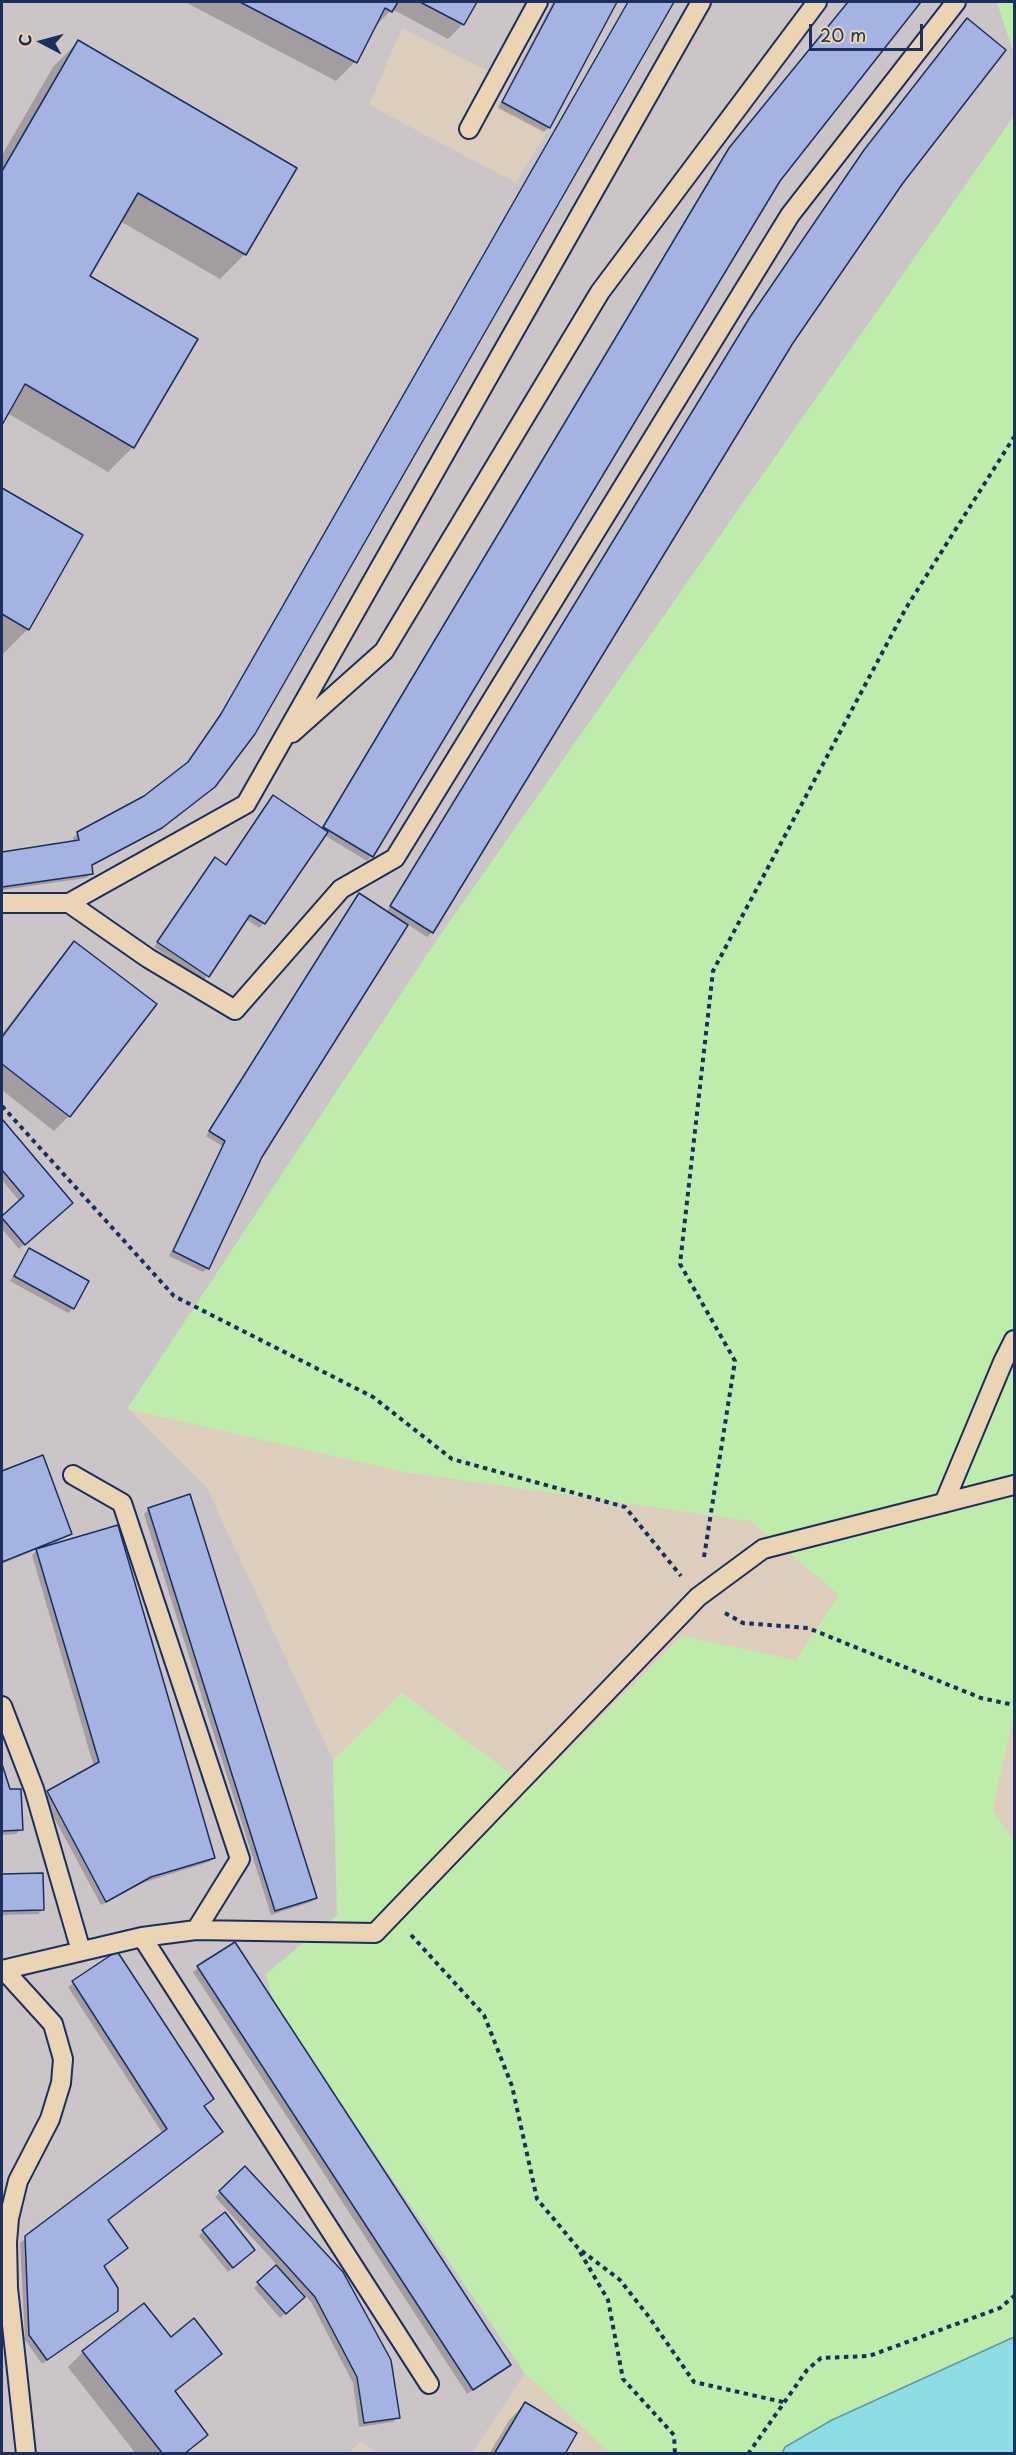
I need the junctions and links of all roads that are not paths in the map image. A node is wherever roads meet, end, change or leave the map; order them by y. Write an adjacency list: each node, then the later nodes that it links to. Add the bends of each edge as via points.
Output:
1 (538, 2): 5 (lane)
2 (701, 2): 6 (lane)
3 (817, 2): 6 (lane, via 600,292 384,651)
4 (956, 2): 8 (lane, via 790,215 395,858 341,889 235,1010 148,958)
5 (469, 129)
6 (280, 744): 8 (lane, via 246,804)
7 (2, 903): 8 (lane)
8 (69, 903)
9 (1014, 1340): 12 (lane)
10 (73, 1475): 14 (lane, via 122,1503 240,1859)
11 (1014, 1485): 12 (lane)
12 (944, 1503): 14 (lane, via 763,1550 698,1597 375,1933)
13 (2, 1706): 16 (lane, via 34,1789)
14 (196, 1930): 15 (lane)
15 (142, 1937): 16 (lane); 18 (lane)
16 (81, 1951): 17 (lane)
17 (3, 1970): 19 (lane, via 52,2024 63,2059 61,2083 50,2120 18,2181 9,2218 8,2288)
18 (429, 2384)
19 (26, 2454)

